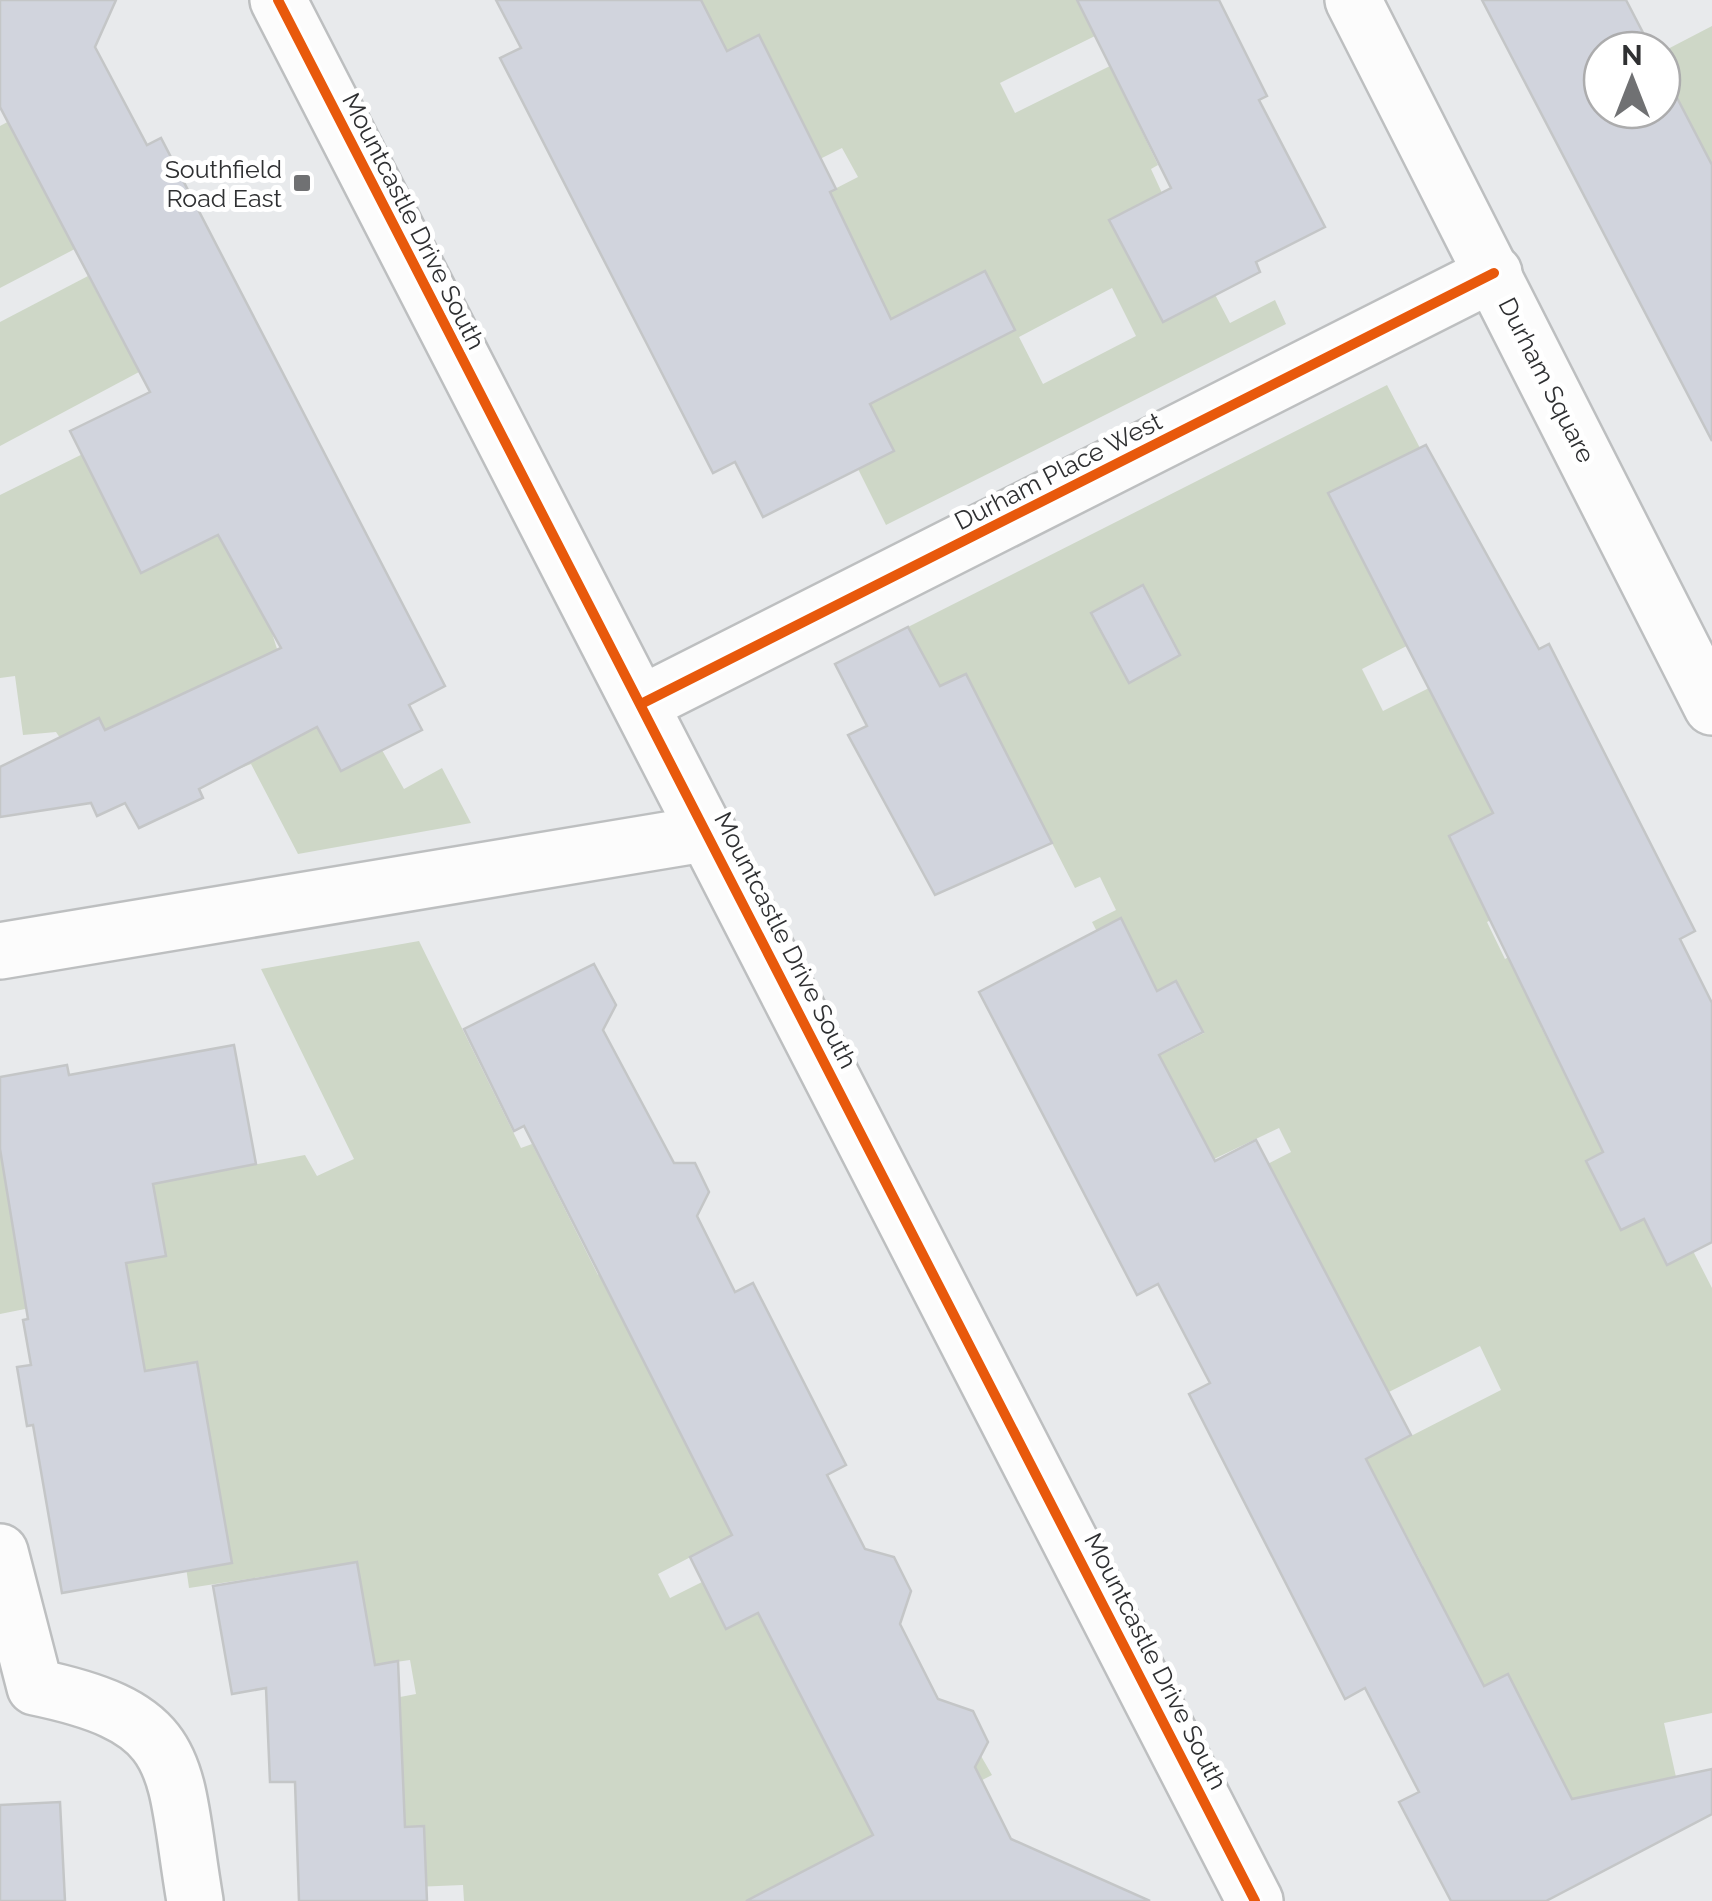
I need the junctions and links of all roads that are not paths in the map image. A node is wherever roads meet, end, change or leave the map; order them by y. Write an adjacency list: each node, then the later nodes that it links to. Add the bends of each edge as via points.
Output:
1 (278, 0): 4 (street, Mountcastle Drive South)
2 (1354, 0): 3 (street, Durham Square)
3 (1494, 274): 4 (street, Durham Place West); 5 (street, Durham Square)
4 (640, 704): 6 (street, Mountcastle Drive South)
5 (1712, 707)
6 (708, 833): 7 (street); 11 (street, Mountcastle Drive South)
7 (0, 951)
8 (0, 1552): 9 (street)
9 (18, 1689): 10 (street, via 106,1703 155,1739 172,1766)
10 (194, 1901)
11 (1255, 1901)

